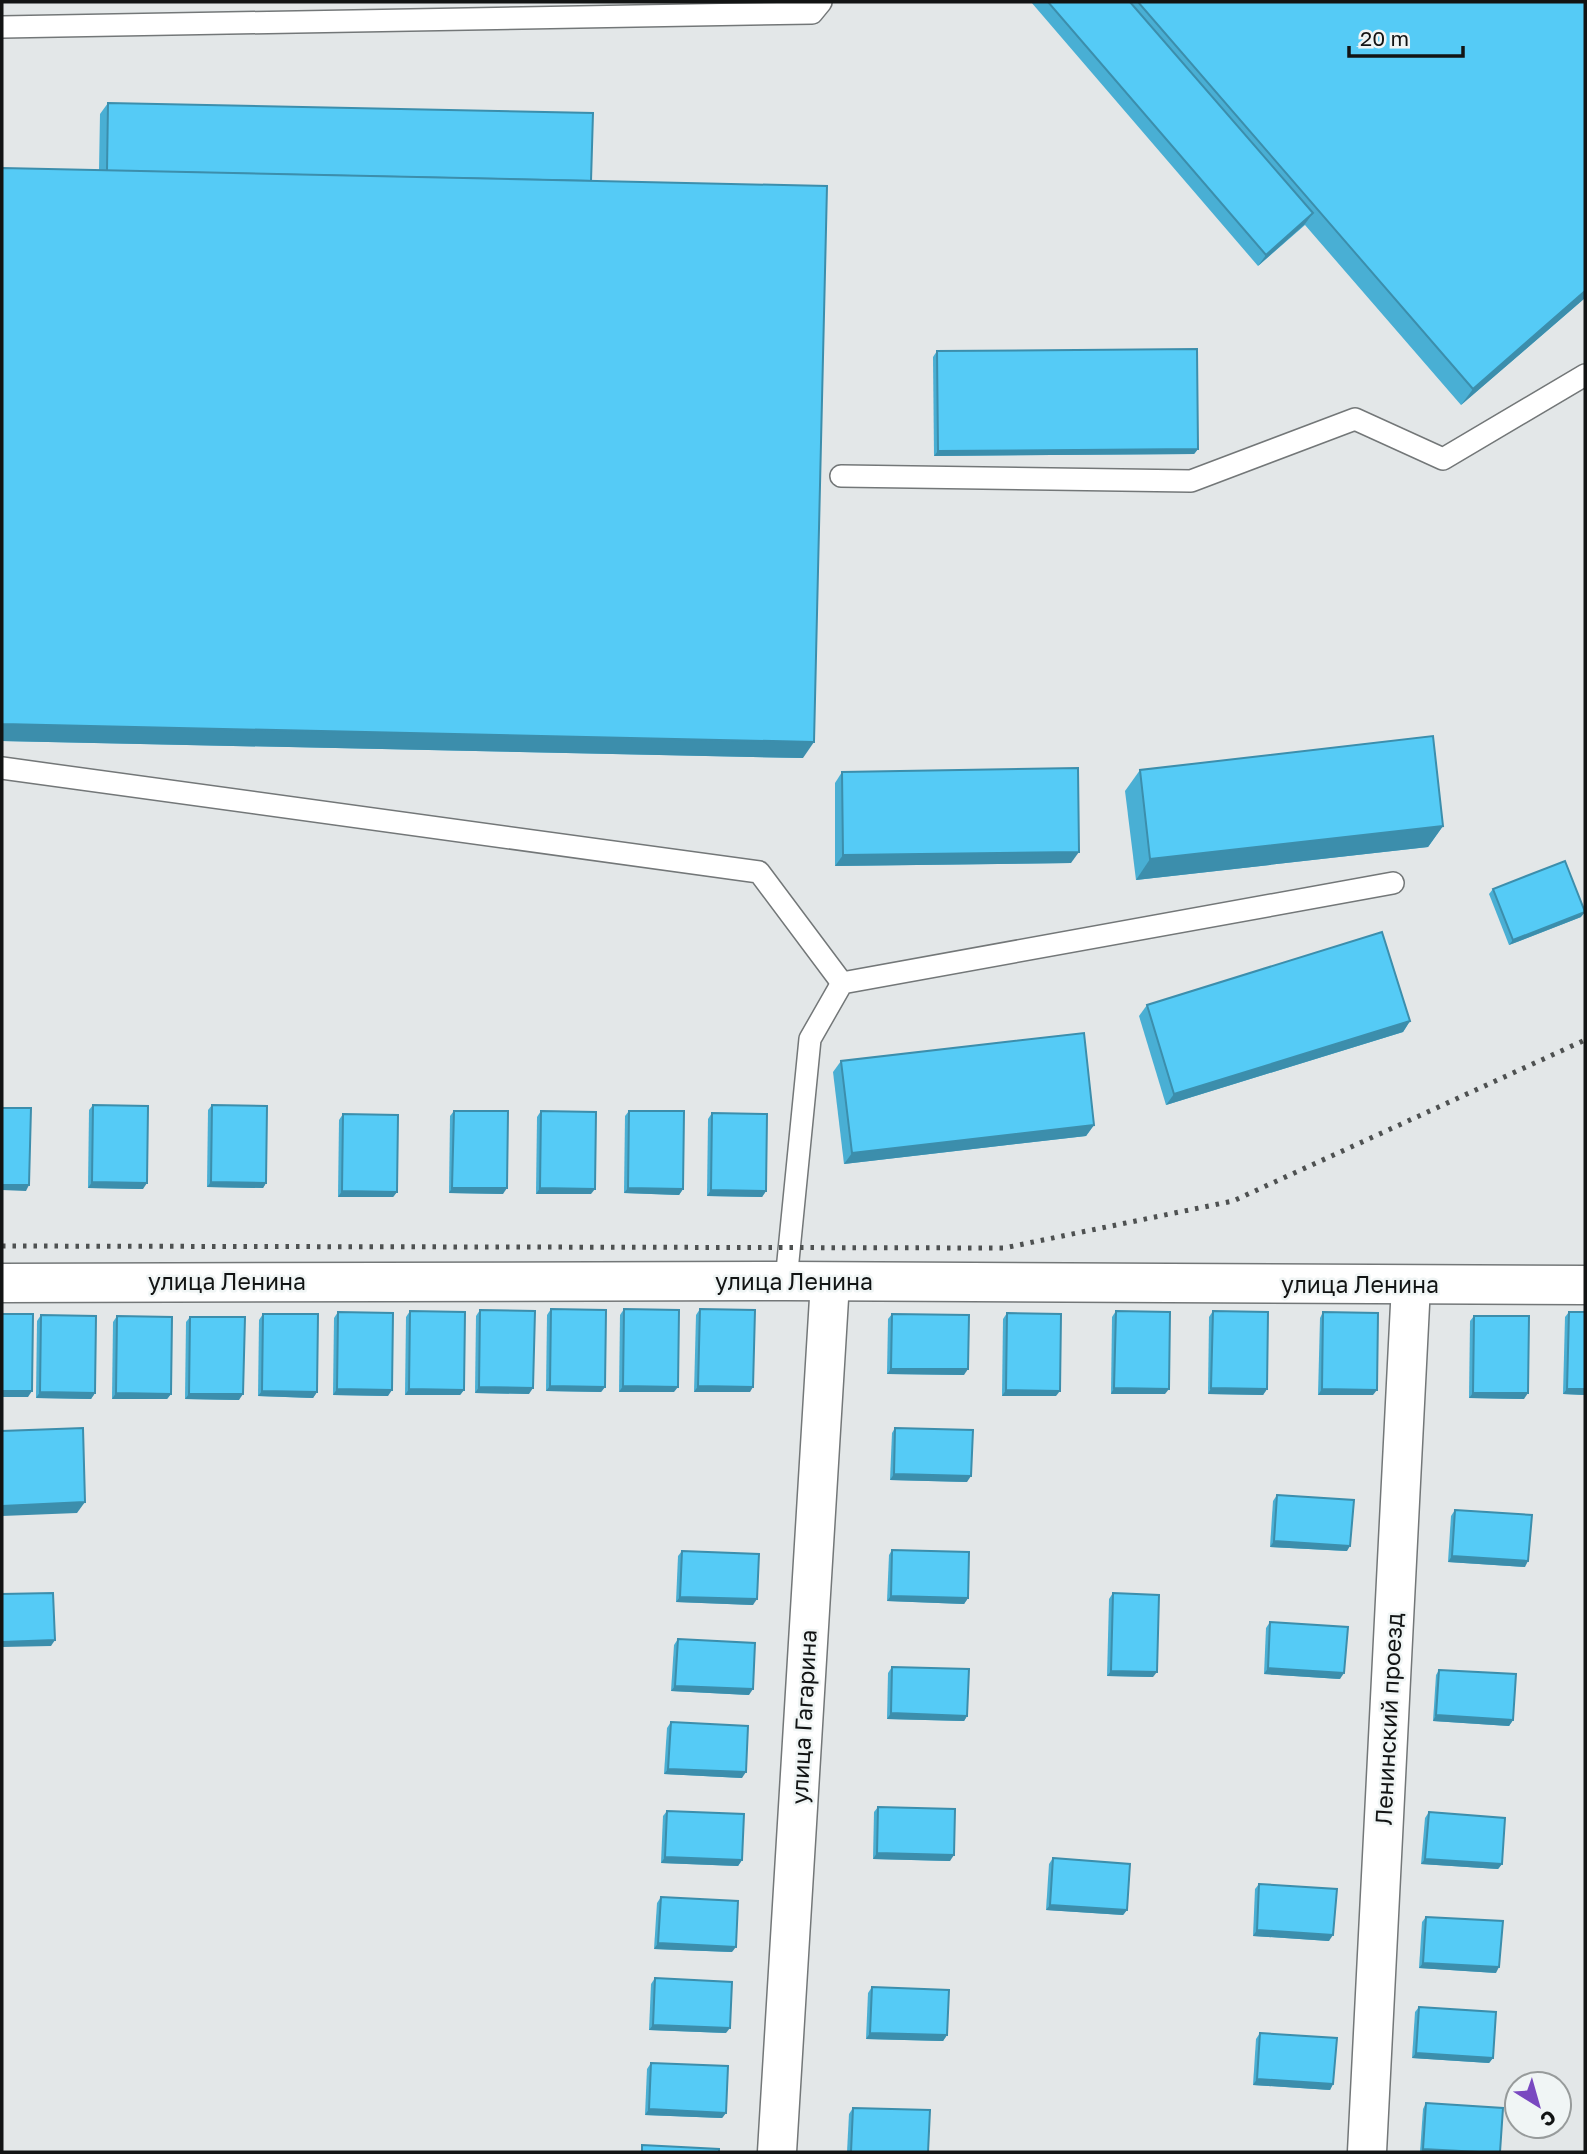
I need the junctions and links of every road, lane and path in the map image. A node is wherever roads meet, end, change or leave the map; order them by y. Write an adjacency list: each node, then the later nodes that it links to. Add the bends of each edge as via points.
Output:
1 (821, 2): 2 (lane, via 812,13)
2 (2, 27)
3 (1585, 375): 4 (lane, via 1443,459 1355,419 1191,481)
4 (841, 476)
5 (2, 768): 7 (lane, via 759,872)
6 (1393, 883): 7 (lane)
7 (842, 983): 8 (lane, via 810,1039)
8 (786, 1281): 9 (street, улица Ленина); 10 (street, улица Ленина)
9 (830, 1282): 11 (street, улица Ленина); 13 (street, улица Гагарина)
10 (2, 1283)
11 (1410, 1285): 12 (street, улица Ленина); 14 (street, Ленинский проезд)
12 (1585, 1285)
13 (777, 2152)
14 (1367, 2152)

